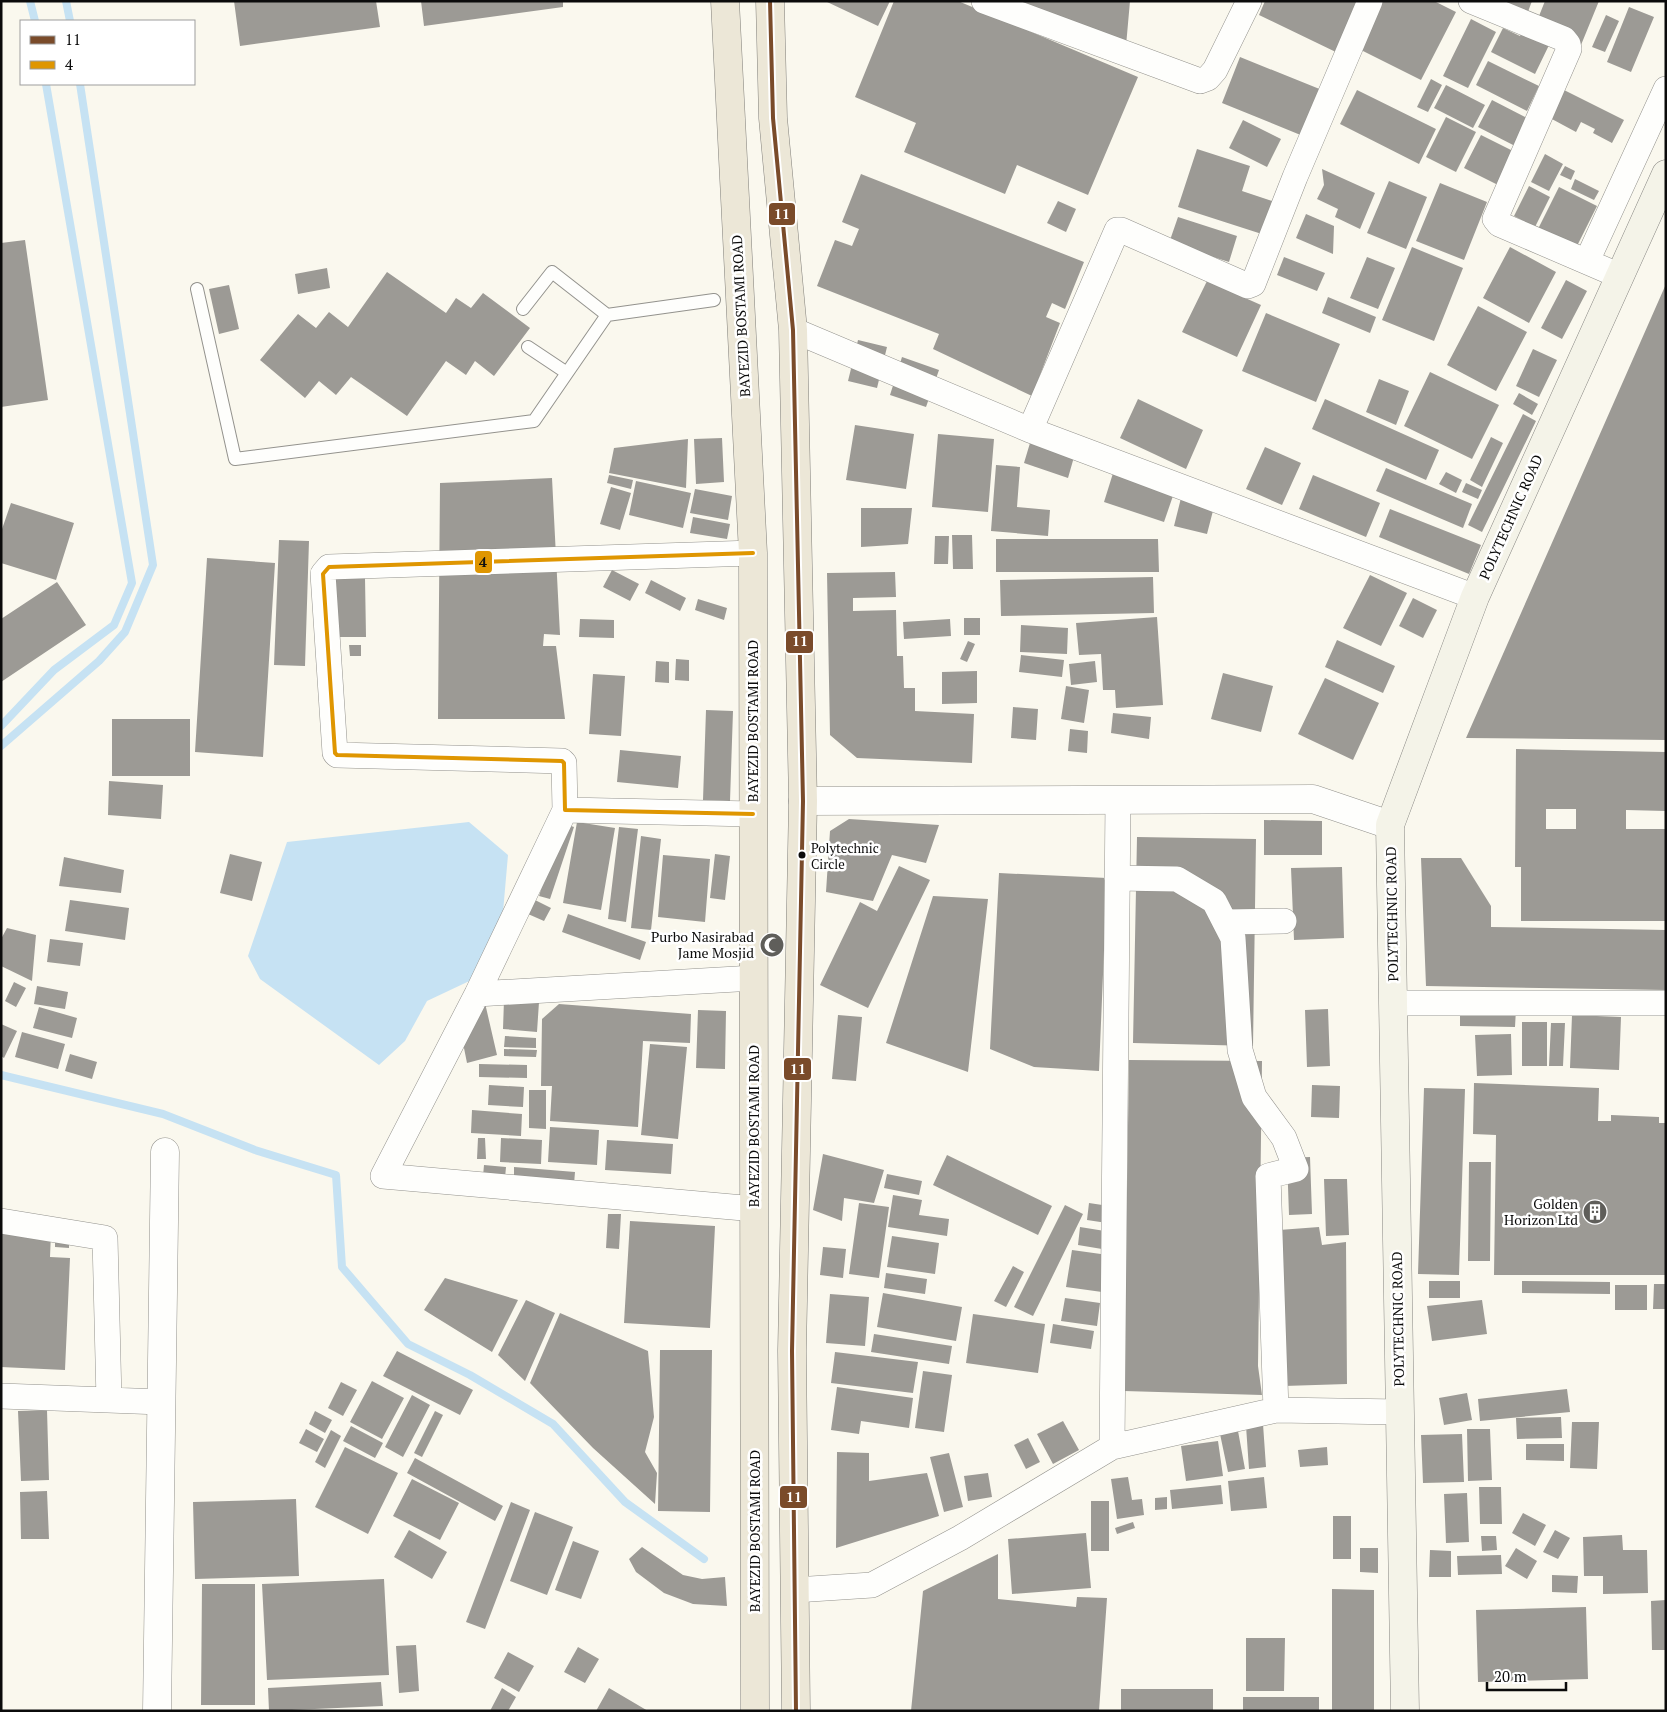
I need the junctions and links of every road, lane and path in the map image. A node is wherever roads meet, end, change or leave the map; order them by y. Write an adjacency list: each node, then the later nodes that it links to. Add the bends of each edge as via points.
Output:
1 (725, 1): 19 (main road, BAYEZID BOSTAMI ROAD)
2 (770, 1): 15 (main road, via 773,118)
3 (984, 1): 4 (street, via 1200,81 1215,70)
4 (1249, 1)
5 (1370, 1): 18 (street, via 1253,284 1248,286 1117,230)
6 (1471, 1): 9 (street, via 1564,39 1568,44 1569,49 1495,219 1499,224)
7 (1666, 89): 9 (street)
8 (1666, 174): 10 (main road, POLYTECHNIC ROAD)
9 (1587, 262): 10 (street)
10 (1620, 276): 20 (main road, POLYTECHNIC ROAD)
11 (197, 289): 17 (lane, via 235,459 534,421)
12 (714, 300): 14 (lane)
13 (524, 309): 14 (lane, via 552,272)
14 (607, 315): 17 (lane)
15 (793, 330): 18 (street); 22 (main road)
16 (528, 347): 17 (lane)
17 (567, 373)
18 (1030, 430): 20 (street)
19 (753, 553): 23 (street, via 325,569 335,753 562,761); 24 (main road, BAYEZID BOSTAMI ROAD)
20 (1475, 597): 25 (main road, POLYTECHNIC ROAD)
21 (1118, 800): 22 (street); 25 (street, via 1313,799); 26 (street)
22 (803, 801): 42 (main road, via 792,1351)
23 (565, 810): 24 (street); 30 (street)
24 (753, 814): 29 (main road, BAYEZID BOSTAMI ROAD)
25 (1390, 825): 32 (main road, POLYTECHNIC ROAD)
26 (1117, 878): 28 (street, via 1177,879 1214,901); 41 (street)
27 (1284, 921): 28 (street)
28 (1225, 922): 39 (street, via 1233,938 1240,1050 1254,1097 1284,1138 1296,1169 1268,1176)
29 (754, 978): 30 (street); 34 (main road, BAYEZID BOSTAMI ROAD)
30 (477, 994): 34 (street, via 383,1176)
31 (1666, 1003): 32 (street)
32 (1394, 1004): 40 (main road, POLYTECHNIC ROAD)
33 (165, 1152): 38 (street)
34 (755, 1209): 44 (main road, BAYEZID BOSTAMI ROAD)
35 (1, 1221): 37 (street, via 105,1238)
36 (1, 1396): 37 (street)
37 (109, 1400): 38 (street)
38 (161, 1402): 43 (street)
39 (1276, 1410): 40 (street); 41 (street)
40 (1400, 1412): 46 (main road, POLYTECHNIC ROAD)
41 (1112, 1447): 42 (street, via 960,1538 872,1585)
42 (795, 1590): 45 (main road)
43 (157, 1711)
44 (755, 1711)
45 (796, 1711)
46 (1405, 1711)

